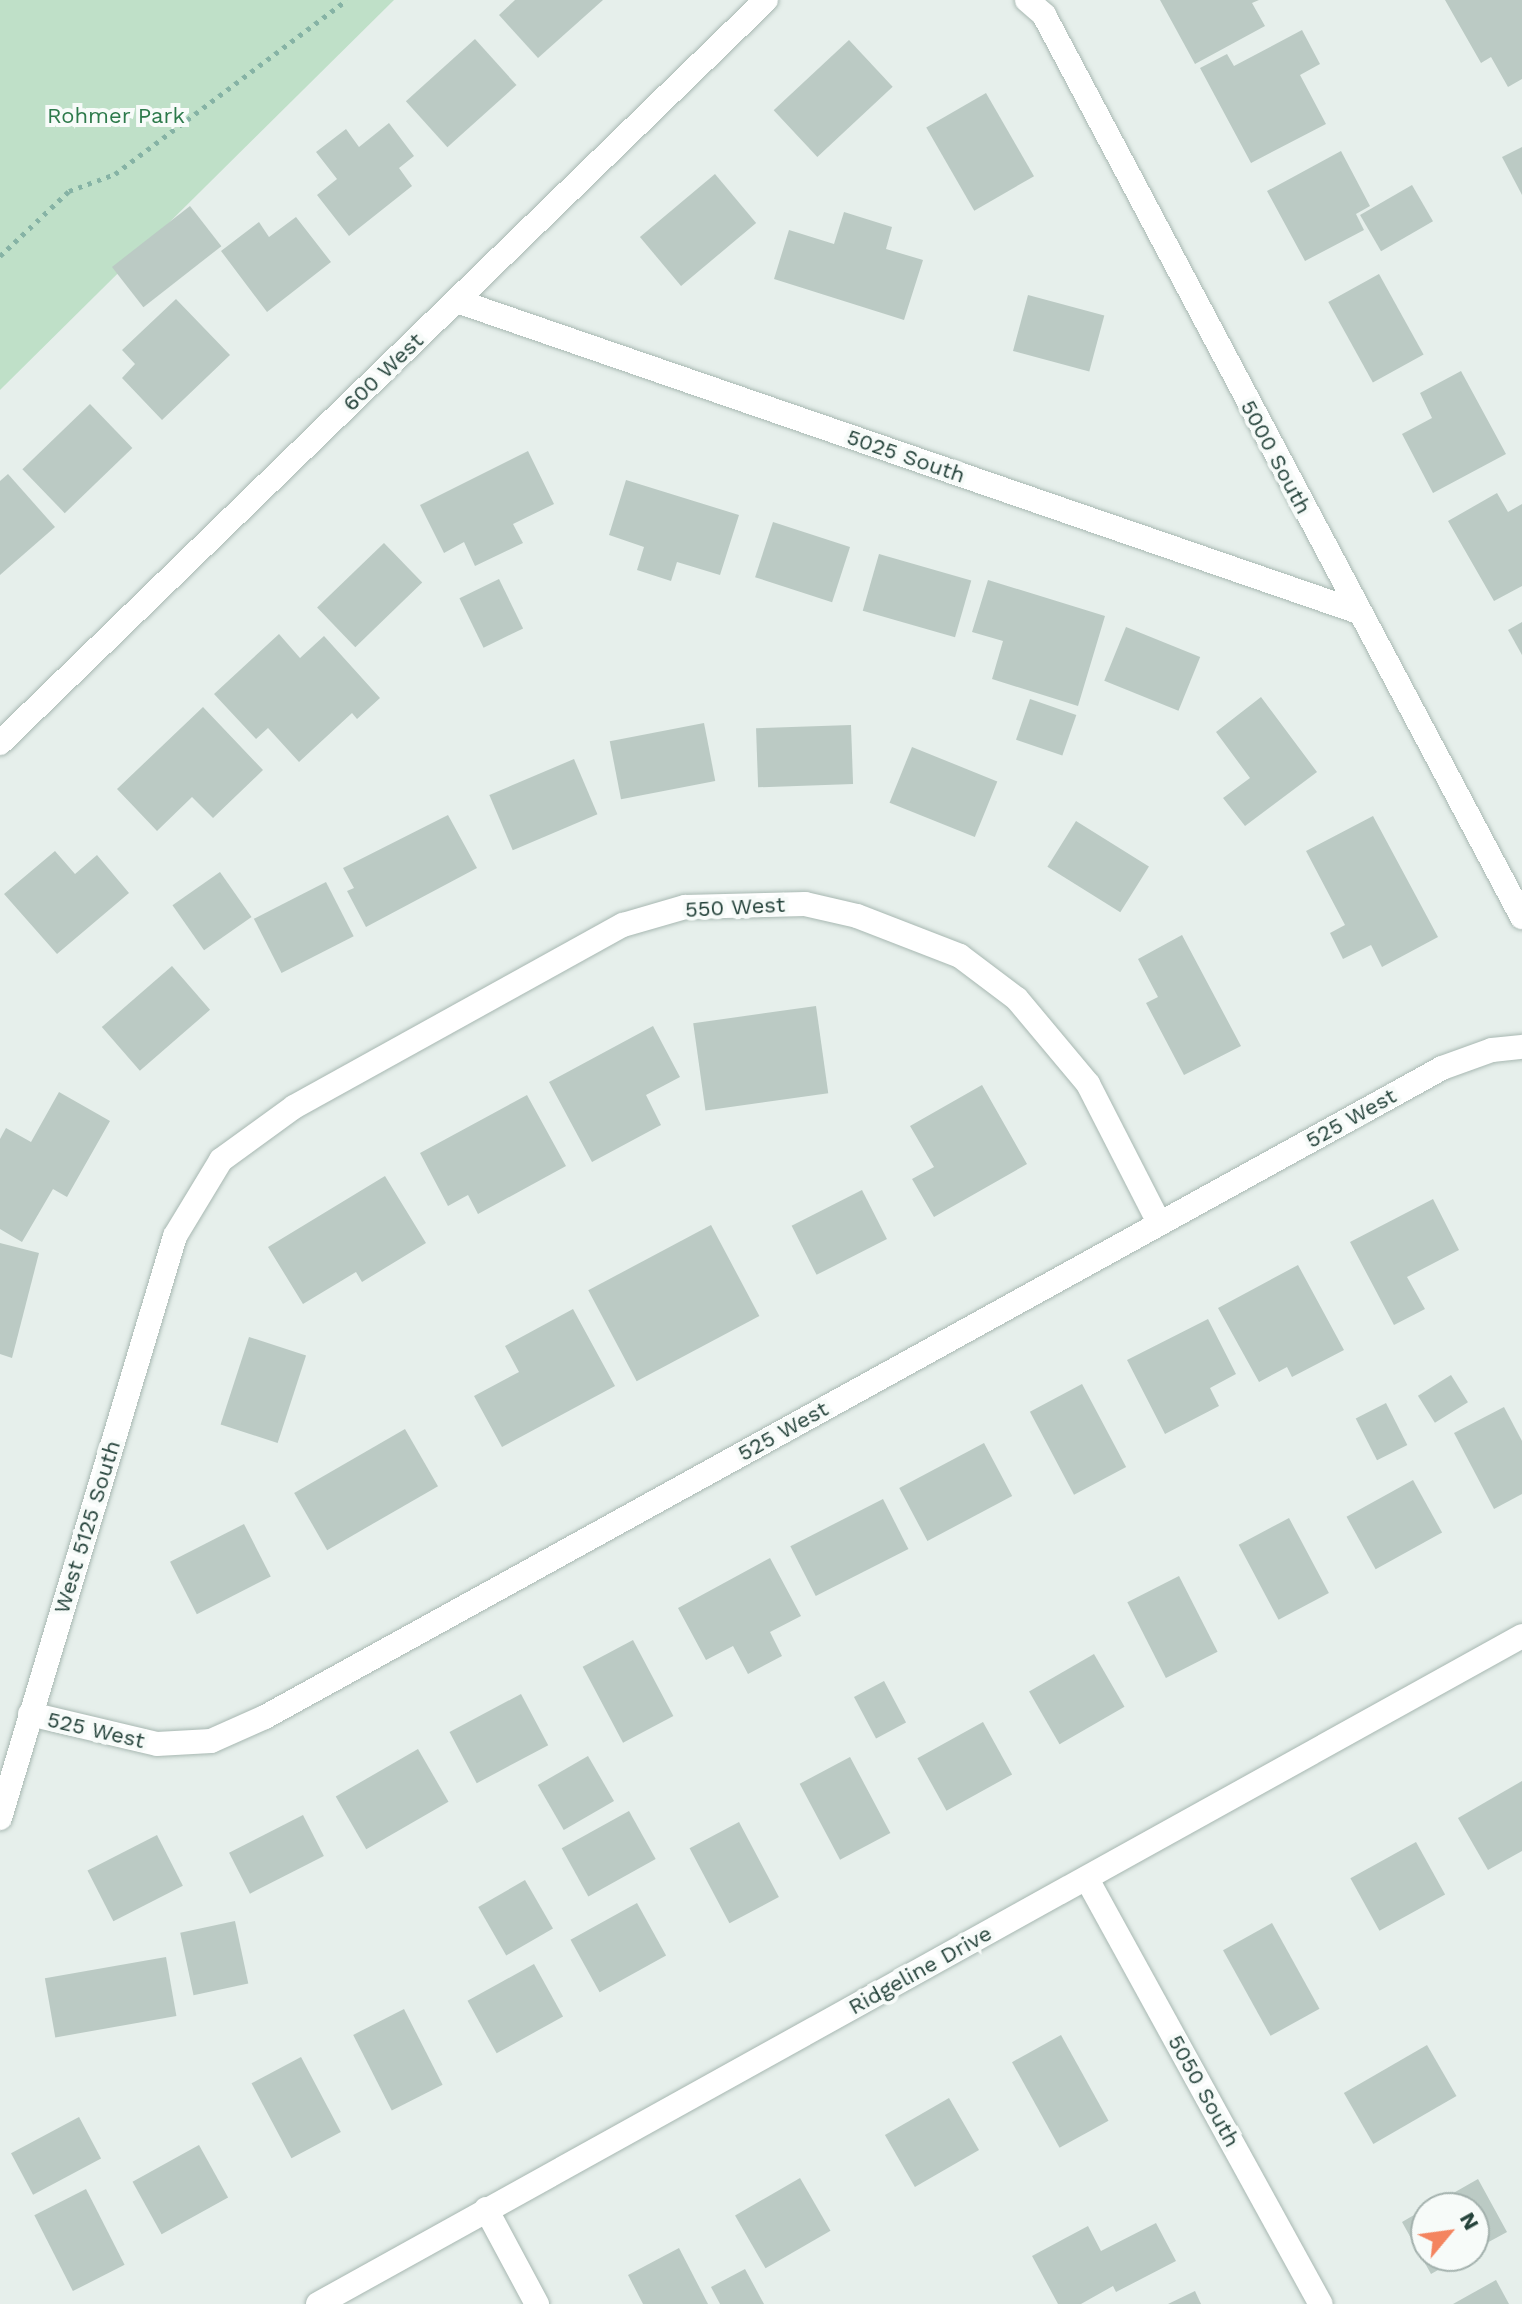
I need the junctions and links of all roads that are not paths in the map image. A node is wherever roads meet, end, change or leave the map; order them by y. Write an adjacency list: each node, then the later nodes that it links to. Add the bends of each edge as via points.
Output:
1 (766, 0): 3 (street, 600 West)
2 (1027, 0): 4 (street, 5000 South, via 1044,15)
3 (457, 301): 4 (street, 5025 South); 5 (street, 600 West)
4 (1356, 611): 6 (street, 5000 South)
5 (0, 743)
6 (1522, 917)
7 (1522, 1047): 8 (street, 525 West, via 1492,1050 1442,1068)
8 (1159, 1223): 9 (street, 550 West, via 1088,1084 1017,999 960,956 912,934 805,904 749,901 685,907 623,925 294,1107 221,1160); 11 (street, 525 West, via 265,1717 211,1741 157,1744)
9 (175, 1236): 11 (street, West 5125 South)
10 (1522, 1636): 13 (street, Ridgeline Drive)
11 (30, 1714): 12 (street, West 5125 South)
12 (0, 1818)
13 (1087, 1879): 14 (street, Ridgeline Drive); 17 (street, 5050 South)
14 (486, 2209): 15 (street, Ridgeline Drive); 16 (street)
15 (318, 2304)
16 (537, 2304)
17 (1321, 2304)

